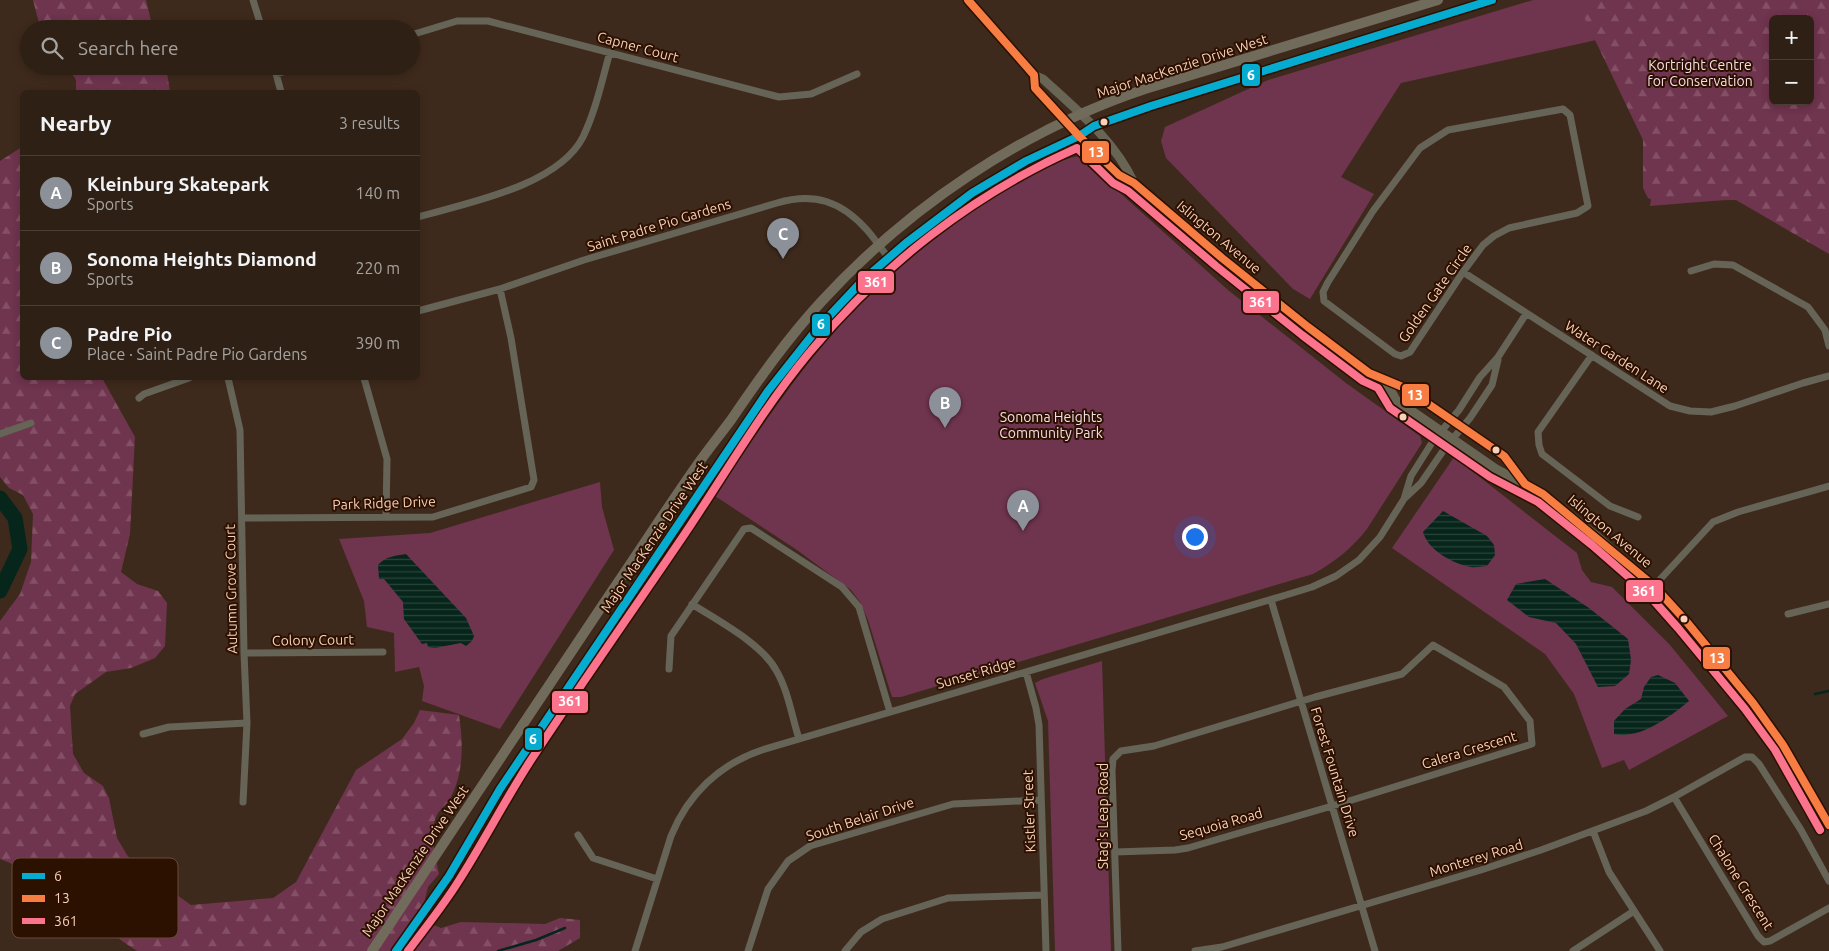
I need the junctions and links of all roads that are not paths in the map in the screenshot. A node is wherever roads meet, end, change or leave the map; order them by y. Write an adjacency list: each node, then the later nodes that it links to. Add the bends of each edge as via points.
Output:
1 (253, 0): 5 (street)
2 (968, 0): 10 (main road, Islington Avenue)
3 (1438, 0): 12 (main road, Major MacKenzie Drive West, via 1118,98)
4 (1492, 0): 14 (main road, Major MacKenzie Drive West)
5 (259, 20)
6 (420, 32): 7 (street, Capner Court, via 457,21 488,20)
7 (610, 52): 8 (street, Capner Court, via 779,97 811,94); 17 (street, via 582,138 563,161 536,179 501,193)
8 (857, 74)
9 (276, 75): 11 (street)
10 (1034, 75): 12 (main road, Islington Avenue, via 1043,79); 13 (main road, Islington Avenue, via 1035,88)
11 (280, 90)
12 (1080, 114): 13 (main road, Major MacKenzie Drive West); 14 (main road, Islington Avenue)
13 (1066, 120): 15 (main road, Islington Avenue); 18 (main road, Major MacKenzie Drive West, via 988,163 918,213)
14 (1094, 126): 15 (main road, Major MacKenzie Drive West); 16 (main road, Islington Avenue, via 1127,167)
15 (1079, 136): 16 (main road, Islington Avenue, via 1119,174); 19 (main road, Major MacKenzie Drive West, via 1026,161 972,193)
16 (1134, 183): 32 (main road, Islington Avenue, via 1308,327 1369,373)
17 (420, 216)
18 (879, 246): 19 (street, Saint Padre Pio Gardens); 22 (street, Saint Padre Pio Gardens, via 846,211 827,202 801,198 584,260); 74 (main road, Major MacKenzie Drive West, via 820,303 764,372 695,468)
19 (889, 258): 75 (main road, Major MacKenzie Drive West, via 852,290 817,328 768,391 500,789 449,876)
20 (1691, 271): 25 (street, via 1714,264 1733,266 1808,307 1825,330)
21 (1462, 272): 21 (street, Golden Gate Circle, via 1483,245 1509,228 1577,213 1588,206 1570,115 1563,109 1448,130 1420,148 1373,211 1328,282 1323,292 1324,301 1401,356 1410,352); 24 (street, Water Garden Lane)
22 (500, 289): 23 (street, Saint Padre Pio Gardens); 43 (street, Park Ridge Drive, via 534,480 531,487 433,516)
23 (420, 309)
24 (1526, 314): 26 (street, Water Garden Lane); 27 (street)
25 (1829, 346)
26 (1592, 355): 28 (street, Water Garden Lane, via 1670,406 1690,411 1711,412 1735,406); 44 (street, via 1538,432 1539,445 1542,454 1610,506)
27 (1498, 357): 34 (street, Sunset Ridge); 36 (street, Sunset Ridge, via 1492,385)
28 (1829, 376)
29 (175, 380): 33 (street)
30 (228, 380): 45 (street, Autumn Grove Court, via 240,430)
31 (365, 380): 43 (street, via 387,459)
32 (1385, 380): 34 (main road, Islington Avenue, via 1405,388); 37 (main road, Islington Avenue, via 1396,400)
33 (139, 398)
34 (1451, 420): 36 (main road, Islington Avenue); 37 (street, Sunset Ridge)
35 (31, 423): 38 (street)
36 (1462, 427): 39 (street, Sunset Ridge); 40 (main road, Islington Avenue, via 1504,456)
37 (1441, 431): 39 (main road, Islington Avenue); 42 (street, Sunset Ridge, via 1411,476)
38 (0, 434)
39 (1453, 439): 40 (main road, Islington Avenue, via 1496,469); 42 (street, Sunset Ridge, via 1421,483)
40 (1525, 484): 46 (main road, Islington Avenue, via 1572,516)
41 (1829, 486): 46 (street, via 1713,522)
42 (1404, 499): 47 (street, Sunset Ridge, via 1380,537 1354,564 1323,582)
43 (386, 516): 45 (street, Park Ridge Drive)
44 (1638, 517)
45 (242, 518): 52 (street, Autumn Grove Court)
46 (1654, 586): 64 (main road, Islington Avenue, via 1753,703 1783,745)
47 (1271, 600): 54 (street, Sunset Ridge); 55 (street, Forest Fountain Drive)
48 (692, 604): 53 (street, via 671,636); 56 (street, via 744,529 751,528 842,586 859,607); 59 (street, via 756,646 772,662 781,679)
49 (1829, 604): 50 (street)
50 (1788, 614)
51 (383, 652): 52 (street, Colony Court)
52 (244, 653): 57 (street, Autumn Grove Court)
53 (669, 669)
54 (1026, 672): 56 (street, Sunset Ridge); 61 (street, Kistler Street, via 1038,718)
55 (1301, 702): 63 (street, Forest Fountain Drive); 63 (street, Calera Crescent, via 1402,674 1433,644 1504,687 1530,721 1532,744); 67 (street, Stag's Leap Road, via 1117,754 1112,771)
56 (890, 712): 59 (street, Sunset Ridge)
57 (247, 723): 58 (street, via 169,727); 62 (street, Autumn Grove Court)
58 (143, 734)
59 (799, 739): 68 (street, Sunset Ridge, via 739,759 702,787 675,826)
60 (1674, 797): 65 (street, Monterey Road); 69 (street, Monterey Road, via 1738,760 1752,757 1781,797); 72 (street, Chalone Crescent, via 1764,942)
61 (1041, 800): 70 (street, Kistler Street); 77 (street, South Belair Drive, via 954,804 810,846 788,861 768,889)
62 (243, 802)
63 (1332, 806): 67 (street, Sequoia Road, via 1188,848); 71 (street, Forest Fountain Drive)
64 (1829, 824)
65 (1593, 831): 71 (street, Monterey Road, via 1513,860); 73 (street, via 1609,872)
66 (578, 835): 68 (street, via 593,858)
67 (1115, 852): 80 (street, Stag's Leap Road)
68 (657, 879): 76 (street, Sunset Ridge)
69 (1829, 881)
70 (1044, 895): 78 (street, via 948,898 882,919 861,932); 79 (street, Kistler Street)
71 (1361, 905): 81 (street, Monterey Road); 82 (street, Forest Fountain Drive)
72 (1829, 908)
73 (1634, 911): 83 (street); 84 (street)
74 (372, 951)
75 (396, 951)
76 (635, 951)
77 (748, 951)
78 (845, 951)
79 (1046, 951)
80 (1118, 951)
81 (1195, 951)
82 (1375, 951)
83 (1573, 951)
84 (1660, 951)

